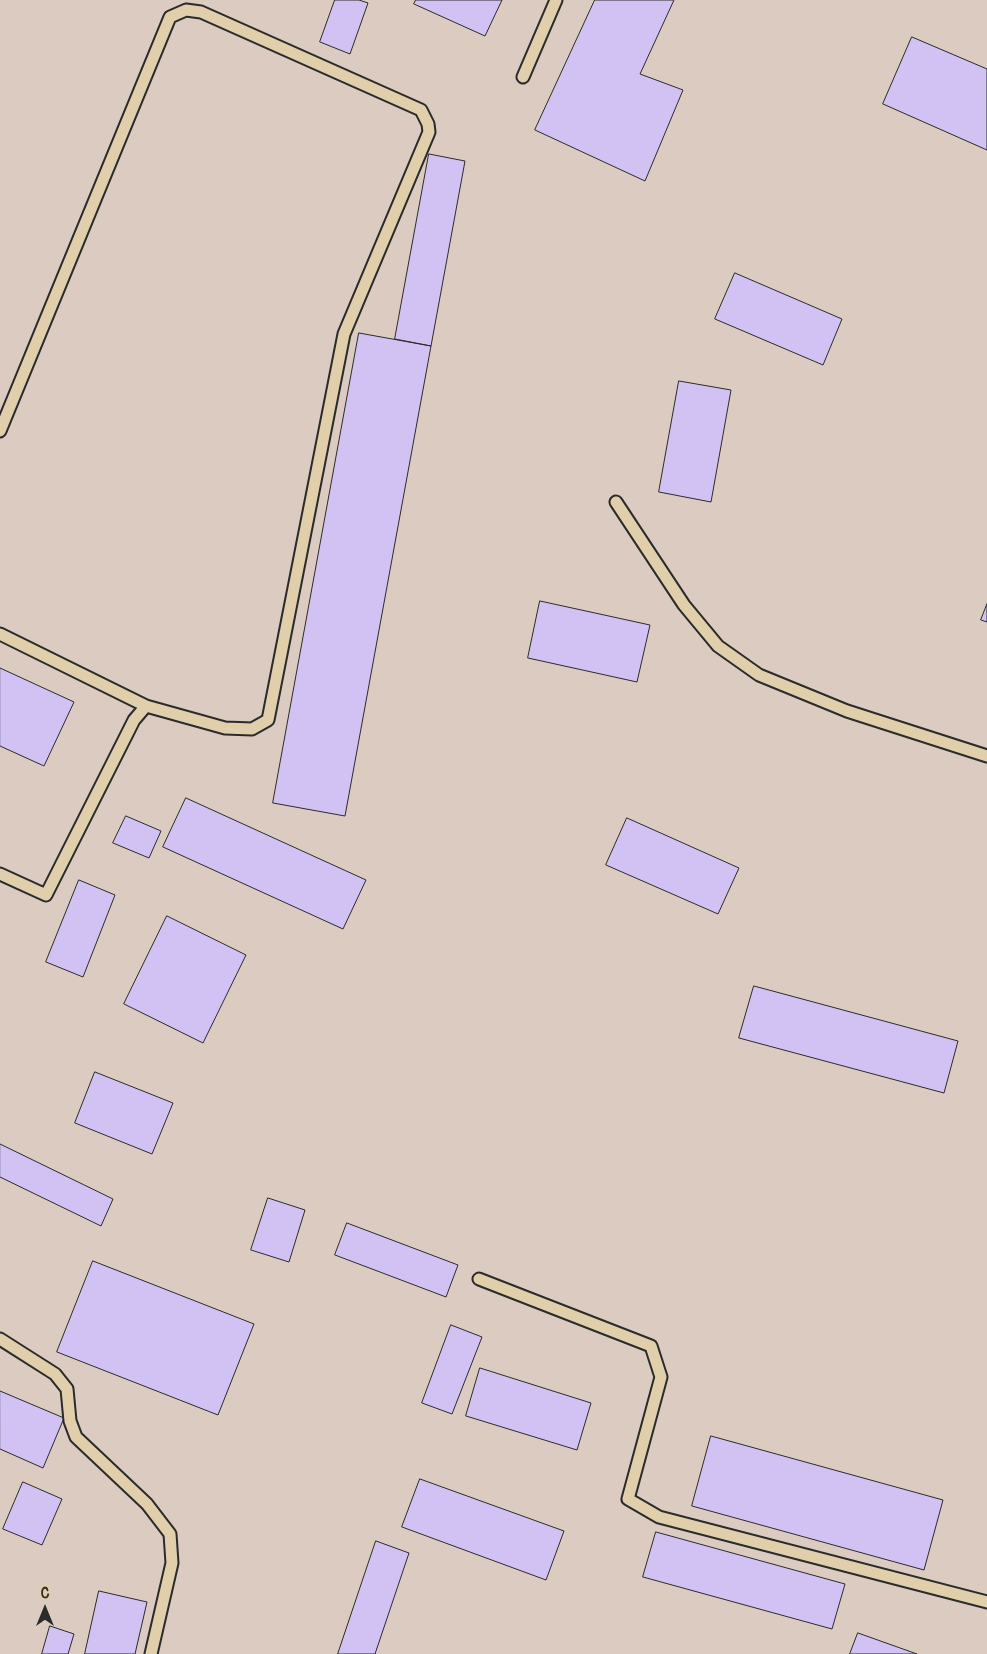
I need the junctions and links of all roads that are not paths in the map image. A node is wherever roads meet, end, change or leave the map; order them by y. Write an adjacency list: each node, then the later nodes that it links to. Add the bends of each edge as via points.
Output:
1 (556, 0): 2 (lane)
2 (523, 77)
3 (0, 431): 6 (lane, via 170,17 186,10 201,12 421,110 429,132 344,334 268,720 252,729 224,728)
4 (616, 502): 7 (lane, via 684,605 718,646 759,675 847,711)
5 (0, 634): 6 (lane)
6 (146, 706): 8 (lane, via 134,720 46,895)
7 (987, 756)
8 (0, 874)
9 (479, 1279): 11 (lane, via 651,1346 661,1377 628,1499 658,1517)
10 (0, 1339): 12 (lane, via 55,1374 67,1389 70,1421 76,1437 147,1504 170,1534 172,1563)
11 (987, 1602)
12 (152, 1654)

